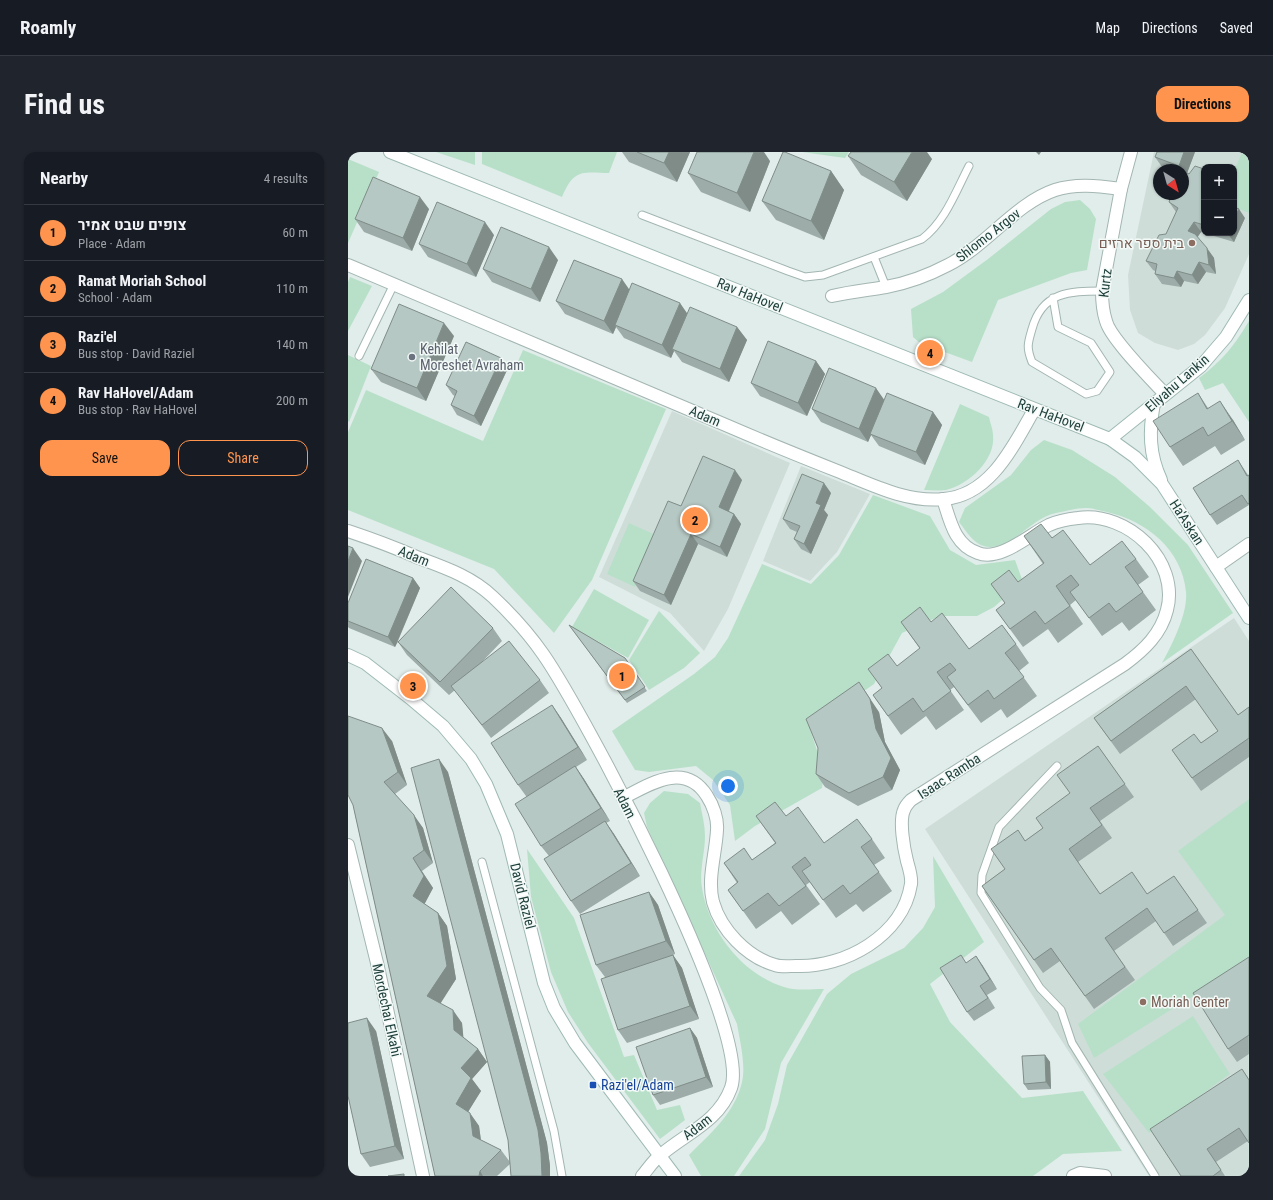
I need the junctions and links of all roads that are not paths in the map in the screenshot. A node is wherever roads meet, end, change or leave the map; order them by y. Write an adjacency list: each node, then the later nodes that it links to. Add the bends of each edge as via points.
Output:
1 (390, 152): 17 (street, Rav HaHovel)
2 (1131, 152): 4 (street, Kurtz)
3 (969, 166): 6 (lane, via 942,218 930,233 922,239)
4 (1121, 189): 9 (street, Shlomo Argov, via 1090,185 1054,190 1029,203 985,241 950,264 920,278); 10 (street, Kurtz)
5 (642, 216): 6 (lane, via 805,277 823,275)
6 (874, 257): 9 (lane)
7 (348, 265): 8 (street, Adam)
8 (394, 284): 14 (lane); 20 (street, Adam, via 798,456 882,489 908,496)
9 (886, 287): 11 (street, Shlomo Argov, via 855,290)
10 (1102, 291): 12 (lane, via 1073,291); 15 (street, Kurtz, via 1106,321 1116,340)
11 (832, 296)
12 (1053, 298): 12 (lane, via 1041,307 1032,326 1027,347 1032,362 1086,394 1097,391 1110,372 1091,342 1058,327)
13 (1249, 300): 15 (street, Eliyahu Lankin, via 1226,337 1201,366)
14 (359, 356)
15 (1164, 394): 16 (street, Eliyahu Lankin)
16 (1154, 403): 18 (street, Eliyahu Lankin); 19 (street, via 1150,424 1152,457)
17 (1034, 410): 18 (street, Rav HaHovel); 20 (street, Adam, via 1016,441 981,485 963,495)
18 (1110, 439): 19 (street, Ha'Askan, via 1154,475)
19 (1168, 493): 23 (street, Ha'Askan)
20 (944, 499): 27 (street, Isaac Ramba, via 958,538 966,547 978,554 991,555 1006,550 1049,525 1063,520 1081,517 1114,522 1142,539 1157,555 1169,582 1170,597 1161,626 1142,652 911,800 903,810 902,823 903,842 912,882 909,898 889,929 848,956 826,964 805,967 775,965 762,960 732,935 713,903 712,878 718,828 711,802 704,790 694,782 671,777 655,781)
21 (348, 531): 27 (street, Adam, via 457,573 477,583 494,598 528,634 543,655 589,732)
22 (1249, 544): 23 (street)
23 (1216, 566): 24 (street, Ha'Askan)
24 (1249, 618)
25 (348, 655): 30 (street, David Raziel, via 365,663 410,698 443,726 471,759 486,784 507,834 544,983 554,1008 575,1043)
26 (1057, 766): 37 (lane, via 999,827 982,875 981,893 1040,988 1061,1010 1072,1043)
27 (623, 798): 30 (street, Adam, via 694,945 719,1012 733,1071 732,1087 711,1119)
28 (348, 845): 32 (street, Mordechai Elkahi, via 378,967)
29 (482, 862): 33 (lane, via 554,1131)
30 (660, 1155): 31 (street, David Raziel); 34 (street)
31 (671, 1172)
32 (423, 1176)
33 (562, 1176)
34 (642, 1176)
35 (1073, 1176): 36 (street)
36 (1105, 1176)
37 (1155, 1176)

